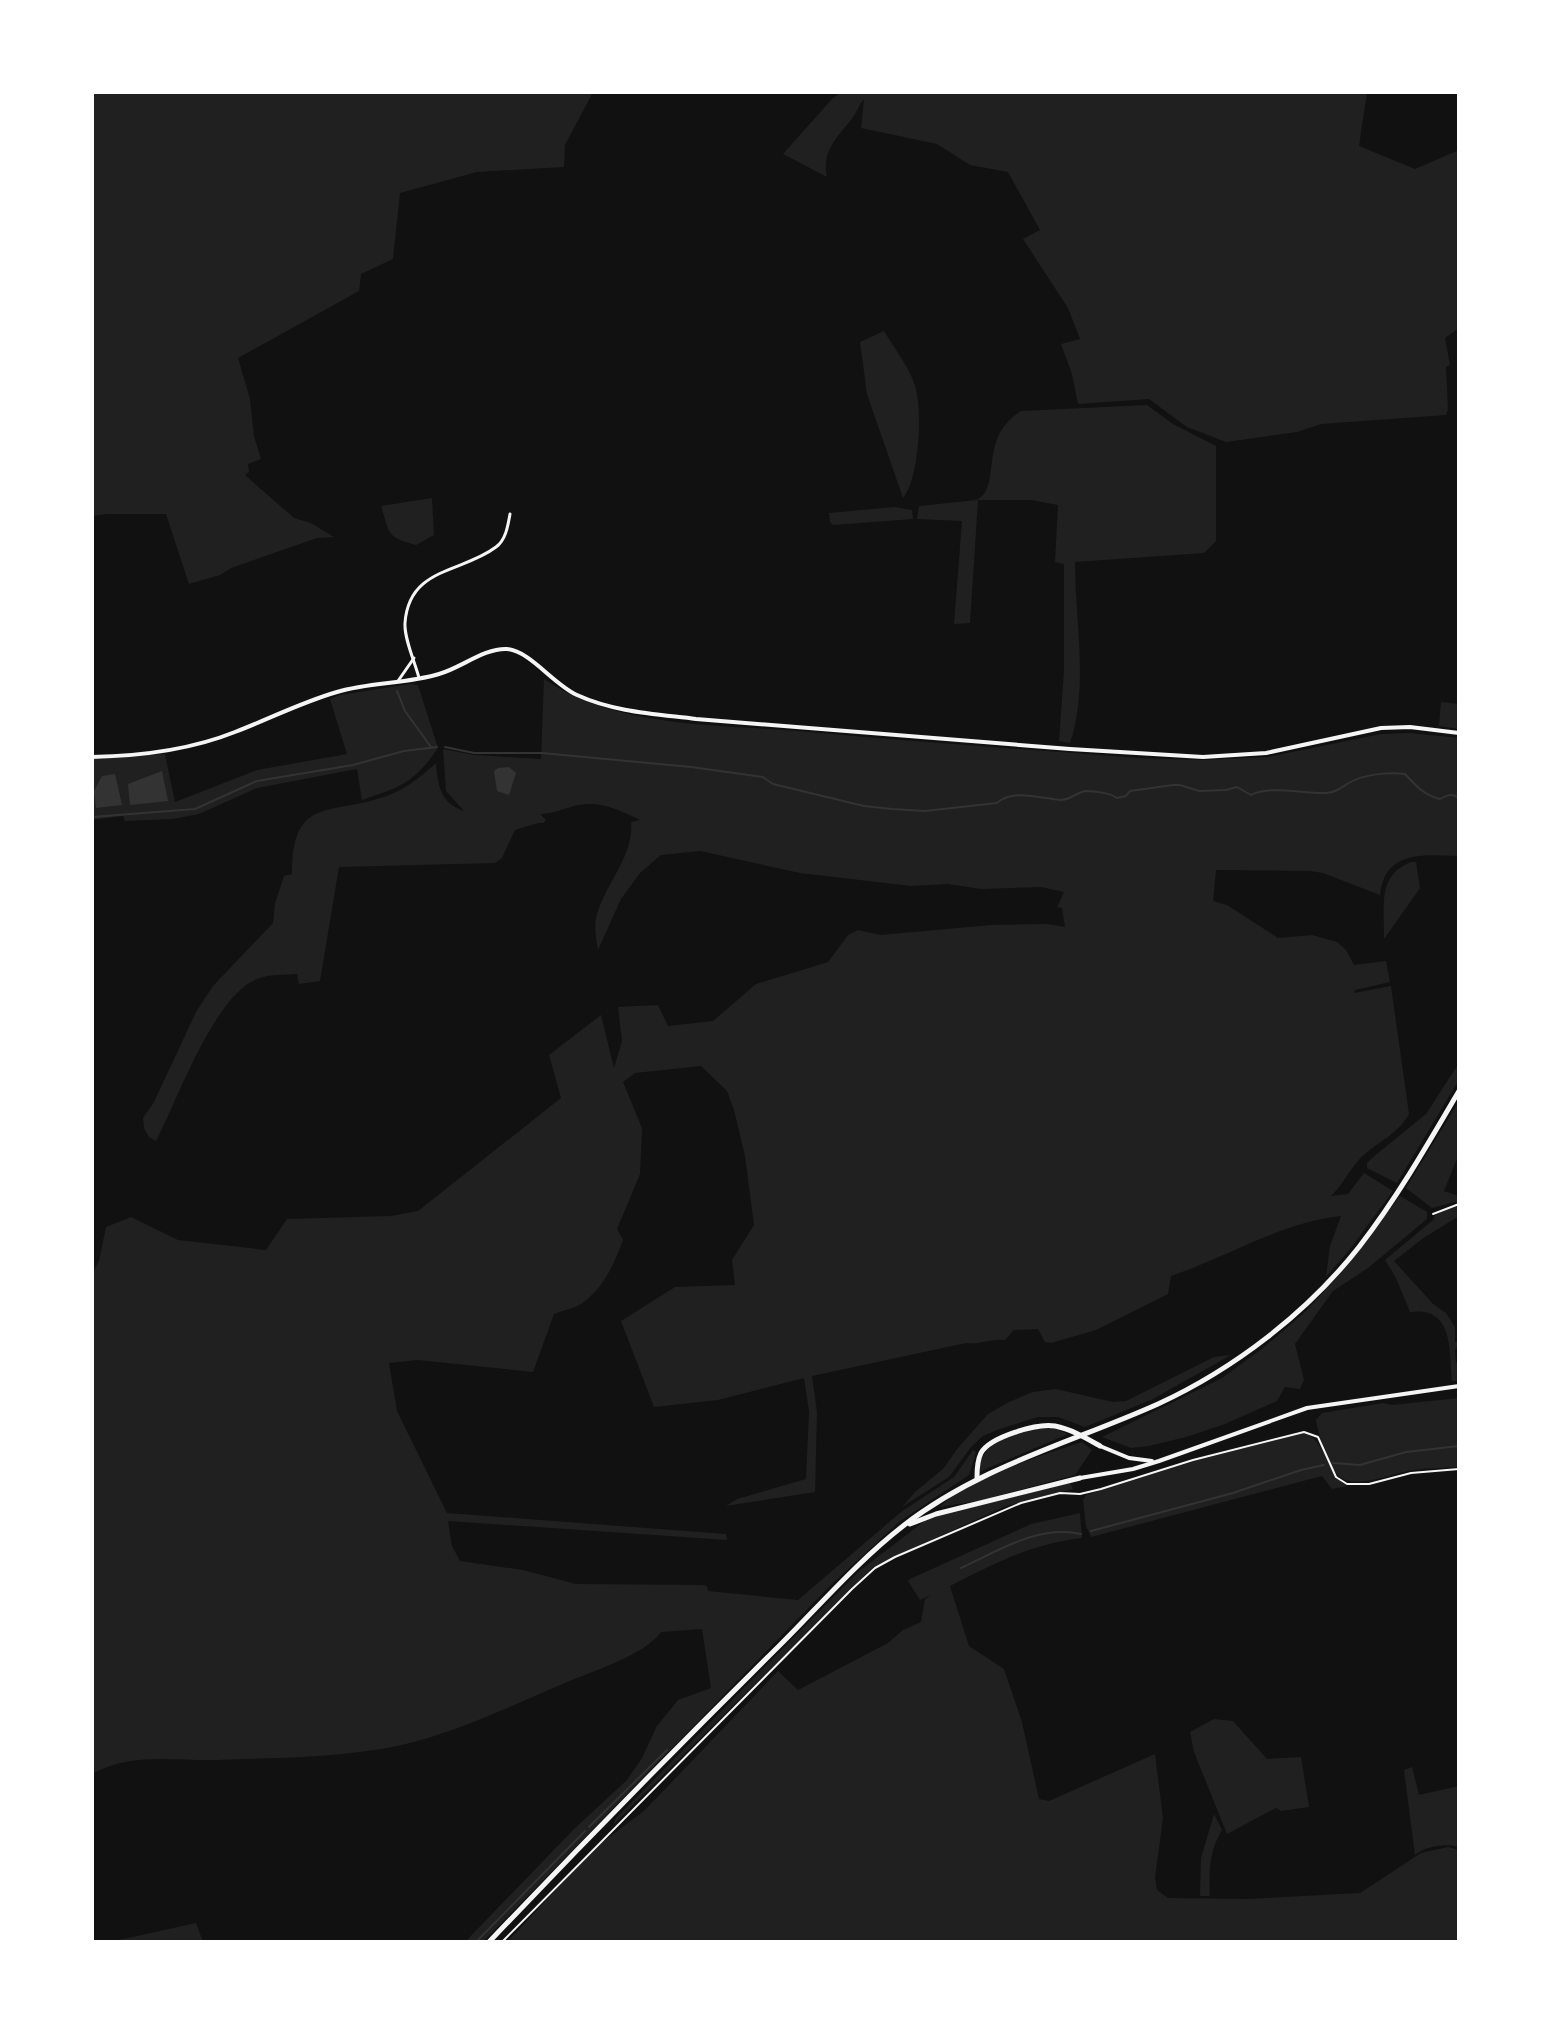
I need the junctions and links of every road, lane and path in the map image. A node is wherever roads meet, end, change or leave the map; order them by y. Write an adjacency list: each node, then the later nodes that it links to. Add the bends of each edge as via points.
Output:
1 (510, 514): 2 (street, via 508,530 497,547 442,571 411,599 405,625)
2 (414, 658): 3 (street); 4 (street)
3 (420, 678): 4 (street); 5 (street, via 505,649 518,651 578,696 641,712 1139,754 1266,753 1381,728)
4 (398, 681): 6 (street, via 337,692 210,741)
5 (1459, 733)
6 (92, 757)
7 (1459, 1091): 14 (main road, via 1356,1250 1299,1310 1256,1345 1188,1388)
8 (1459, 1204): 9 (path)
9 (1433, 1214)
10 (1459, 1386): 12 (street, via 1307,1408)
11 (1100, 1446): 12 (street, via 1129,1458); 14 (main road, via 1055,1426 1026,1428 986,1447)
12 (1159, 1461): 15 (street)
13 (1459, 1469): 18 (path, via 1347,1484 1336,1477 1318,1437 1304,1432 1101,1489 1021,1503 895,1557 852,1589)
14 (977, 1477): 16 (main road)
15 (1080, 1478): 16 (main road)
16 (902, 1527): 17 (main road, via 698,1725)
17 (489, 1942)
18 (502, 1942)

